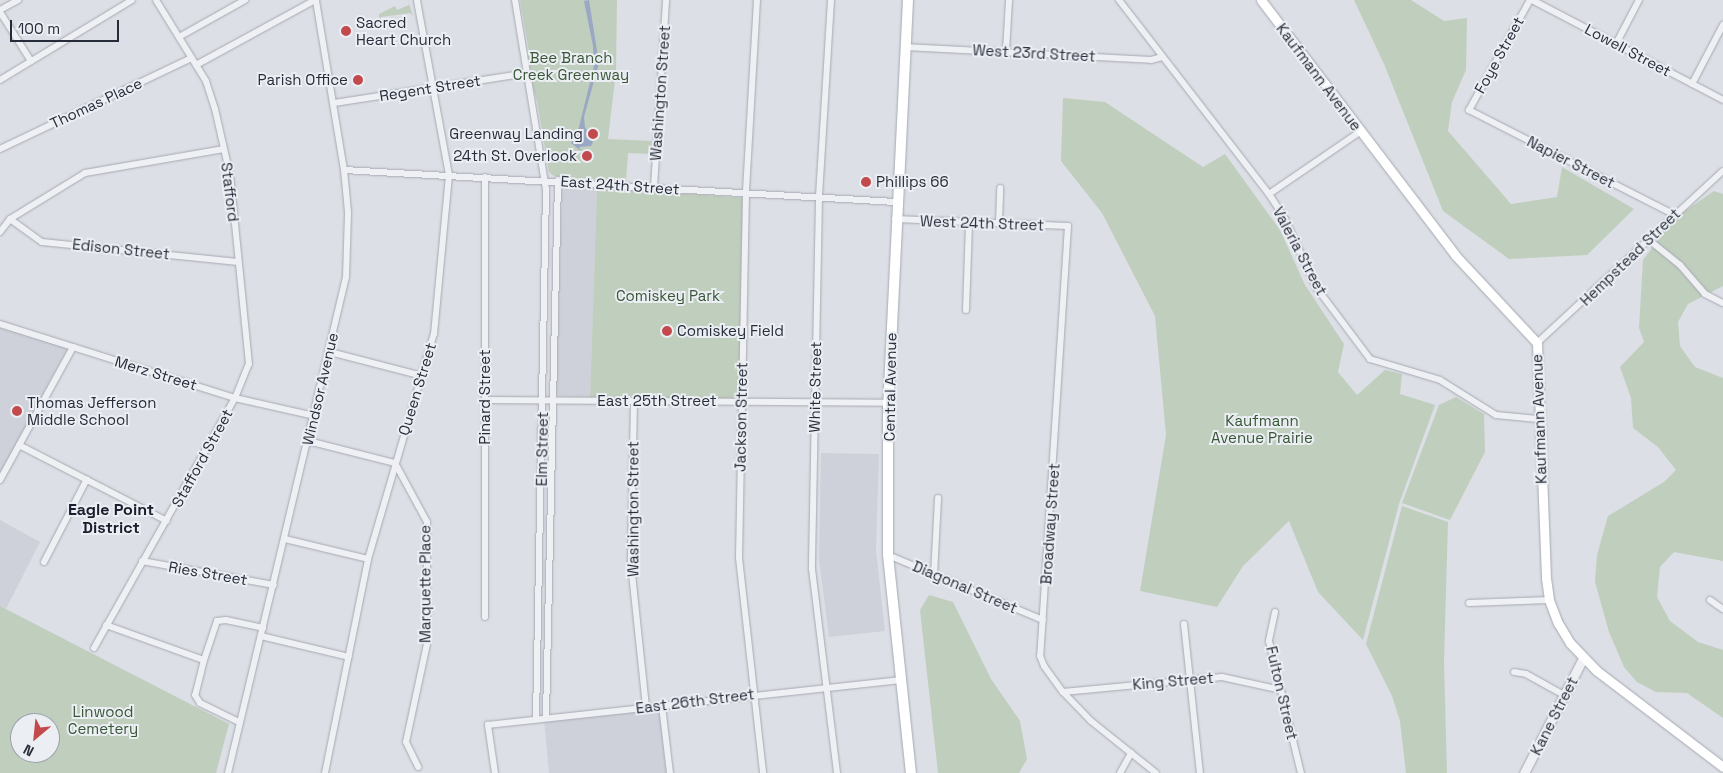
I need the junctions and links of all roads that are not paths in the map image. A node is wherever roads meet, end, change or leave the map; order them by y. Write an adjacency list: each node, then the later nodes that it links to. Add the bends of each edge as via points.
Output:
1 (18, 0): 17 (street)
2 (132, 0): 24 (street)
3 (156, 0): 19 (street, Stafford)
4 (245, 0): 19 (street)
5 (316, 0): 25 (street, Thomas Place); 31 (street, Windsor Avenue)
6 (417, 0): 29 (street, Queen Street)
7 (515, 0): 26 (street, Elm Street)
8 (666, 0): 42 (street, Washington Street)
9 (757, 0): 44 (street, Jackson Street)
10 (831, 0): 46 (street, White Street)
11 (908, 0): 21 (main road, Central Avenue)
12 (1009, 0): 22 (street)
13 (1119, 0): 23 (street, Valeria Street)
14 (1260, 0): 33 (main road, Kaufmann Avenue)
15 (1531, 0): 20 (street, Lowell Street); 32 (street, Foye Street)
16 (1639, 0): 20 (street)
17 (0, 11): 24 (street)
18 (1723, 25): 28 (street)
19 (179, 37): 25 (street, Stafford)
20 (1616, 44): 28 (street, Lowell Street)
21 (905, 47): 22 (street, West 23rd Street); 47 (main road, Central Avenue)
22 (1006, 51): 23 (street, West 23rd Street, via 1152,60)
23 (1162, 57): 45 (street, Valeria Street)
24 (31, 61): 27 (street)
25 (194, 61): 34 (street, Thomas Place); 35 (street, Stafford, via 208,86)
26 (527, 73): 29 (street, Regent Street); 40 (street, Elm Street)
27 (0, 80)
28 (1692, 84): 30 (street, Lowell Street)
29 (433, 87): 31 (street, Regent Street); 38 (street, Queen Street)
30 (1723, 100)
31 (334, 104): 36 (street, Windsor Avenue)
32 (1469, 110): 48 (street, Napier Street)
33 (1361, 131): 45 (street); 60 (main road, Kaufmann Avenue, via 1455,255)
34 (0, 149)
35 (224, 150): 49 (street, via 85,173); 56 (street, Stafford, via 230,175)
36 (344, 170): 38 (street, East 24th Street); 62 (street, Windsor Avenue, via 348,212 346,277)
37 (1723, 171): 48 (street, Hempstead Street)
38 (449, 175): 39 (street, East 24th Street); 63 (street, Queen Street, via 434,334)
39 (486, 177): 40 (street, East 24th Street); 65 (street, Pinard Street)
40 (546, 180): 41 (street, East 24th Street); 66 (street, Elm Street)
41 (558, 180): 42 (street, East 24th Street); 67 (street, Elm Street)
42 (654, 187): 44 (street, East 24th Street)
43 (1000, 188): 52 (street)
44 (746, 193): 46 (street, East 24th Street); 69 (street, Jackson Street)
45 (1269, 194): 73 (street, Valeria Street, via 1285,219 1316,287 1370,358 1440,380 1496,415)
46 (819, 198): 47 (street, East 24th Street); 70 (street, White Street)
47 (896, 202): 50 (main road, Central Avenue)
48 (1673, 214): 55 (street, Hempstead Street)
49 (10, 219): 54 (street); 56 (street, Edison Street, via 42,242)
50 (895, 219): 51 (street, West 24th Street); 71 (main road, Central Avenue)
51 (968, 223): 52 (street, West 24th Street); 58 (street)
52 (999, 223): 53 (street, West 24th Street)
53 (1068, 226): 94 (street, Broadway Street)
54 (0, 232)
55 (1649, 240): 57 (street, via 1680,265 1705,294); 60 (street, Hempstead Street)
56 (238, 262): 64 (street, Stafford, via 249,364)
57 (1723, 303)
58 (966, 310)
59 (0, 324): 61 (street, Merz Street)
60 (1537, 344): 73 (main road, Kaufmann Avenue)
61 (73, 347): 64 (street, Merz Street); 75 (street)
62 (330, 352): 63 (street); 72 (street, Windsor Avenue)
63 (422, 376): 76 (street, Queen Street)
64 (236, 398): 72 (street, Merz Street); 80 (street, Stafford Street)
65 (486, 400): 66 (street, East 25th Street); 93 (street, Pinard Street)
66 (543, 401): 67 (street, East 25th Street); 114 (street, Elm Street)
67 (553, 401): 68 (street, East 25th Street); 113 (street, Elm Street)
68 (634, 401): 69 (street, East 25th Street); 112 (street, Washington Street, via 630,564)
69 (741, 401): 70 (street, East 25th Street); 109 (street, Jackson Street, via 739,558)
70 (815, 402): 71 (street, East 25th Street); 106 (street, White Street, via 812,569)
71 (888, 403): 82 (main road, Central Avenue)
72 (314, 416): 74 (street, Windsor Avenue)
73 (1538, 419): 88 (main road, Kaufmann Avenue)
74 (308, 441): 76 (street); 81 (street, Windsor Avenue)
75 (19, 445): 77 (street); 78 (street)
76 (395, 463): 83 (street, Queen Street); 118 (street, Marquette Place, via 428,522 427,644 406,742)
77 (87, 479): 80 (street); 85 (street)
78 (0, 480)
79 (938, 498): 86 (street)
80 (167, 520): 84 (street, Stafford Street)
81 (286, 539): 83 (street); 87 (street, Windsor Avenue)
82 (888, 555): 86 (street, Diagonal Street); 105 (main road, Central Avenue)
83 (368, 558): 100 (street, Queen Street)
84 (142, 561): 87 (street, Ries Street); 96 (street, Stafford Street)
85 (44, 562)
86 (934, 575): 94 (street, Diagonal Street)
87 (274, 585): 97 (street, Windsor Avenue)
88 (1549, 600): 90 (street); 101 (main road, Kaufmann Avenue, via 1558,623)
89 (1710, 600): 91 (street)
90 (1469, 603)
91 (1723, 609)
92 (1275, 612): 107 (street, Fulton Street, via 1269,641)
93 (485, 617)
94 (1043, 620): 108 (street, Broadway Street, via 1040,656)
95 (1184, 624): 104 (street)
96 (106, 625): 99 (street, Stafford Street); 102 (street)
97 (263, 628): 98 (street, Windsor Avenue); 102 (street, via 217,621)
98 (261, 636): 100 (street); 115 (street, Windsor Avenue)
99 (94, 648)
100 (350, 657): 120 (street, Queen Street)
101 (1583, 658): 110 (street, Kane Street); 117 (main road, Kaufmann Avenue)
102 (204, 660): 115 (street, via 195,695 200,703)
103 (1514, 672): 110 (street, via 1526,674)
104 (1188, 679): 107 (street, King Street, via 1222,677); 108 (street, King Street); 128 (street)
105 (901, 680): 106 (street, East 26th Street); 125 (main road, Central Avenue)
106 (828, 686): 109 (street, East 26th Street); 124 (street, White Street)
107 (1281, 690): 129 (street, Fulton Street)
108 (1063, 692): 116 (street, Broadway Street)
109 (754, 694): 111 (street, East 26th Street); 123 (street, Jackson Street)
110 (1564, 694): 130 (street, Kane Street)
111 (662, 706): 112 (street, East 26th Street); 122 (street)
112 (646, 707): 113 (street, East 26th Street)
113 (546, 717): 114 (street, East 26th Street)
114 (536, 718): 121 (street, East 26th Street, via 488,725)
115 (239, 722): 119 (street, Windsor Avenue)
116 (1130, 753): 126 (street); 127 (street, Broadway Street)
117 (1723, 767)
118 (418, 768)
119 (228, 773)
120 (325, 773)
121 (495, 773)
122 (670, 773)
123 (763, 773)
124 (837, 773)
125 (911, 773)
126 (1120, 773)
127 (1156, 773)
128 (1200, 773)
129 (1301, 773)
130 (1524, 773)

